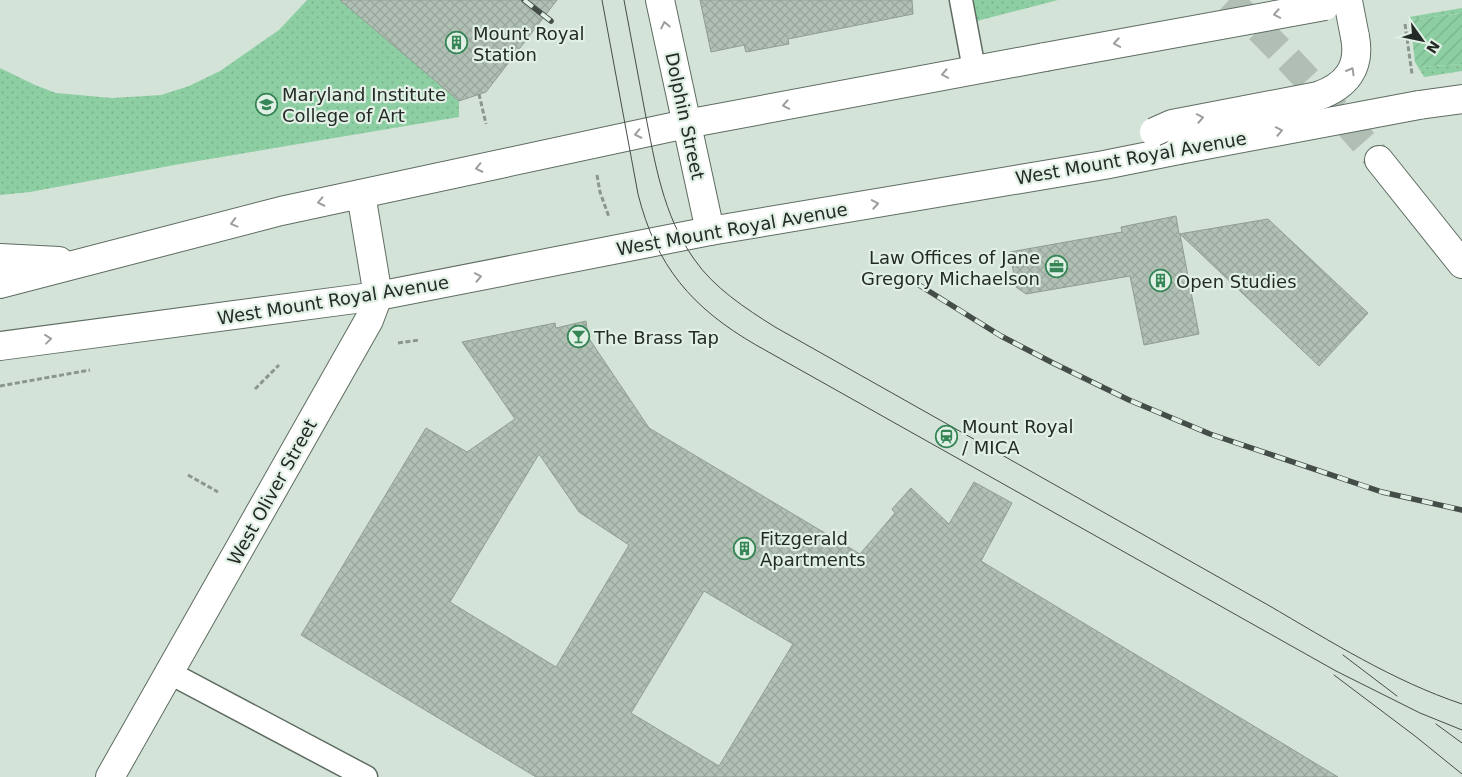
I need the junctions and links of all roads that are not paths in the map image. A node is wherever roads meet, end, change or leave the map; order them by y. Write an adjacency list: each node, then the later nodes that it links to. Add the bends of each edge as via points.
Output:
1 (660, 0): 6 (main road, Dolphin Street, one-way to 1)
2 (961, 0): 4 (lane)
3 (1344, 2): 4 (main road, one-way to 4, bridge); 8 (main road, one-way to 3, bridge, via 1135,142 1172,124 1318,96 1342,84 1353,68 1357,49)
4 (974, 69): 6 (main road, one-way to 6)
5 (1462, 99): 8 (main road, West Mount Royal Avenue, one-way to 5, bridge)
6 (686, 124): 9 (main road, one-way to 9); 10 (main road, Dolphin Street)
7 (1379, 160): 13 (main road)
8 (1104, 165): 10 (main road, West Mount Royal Avenue, one-way to 8)
9 (361, 194): 12 (main road, one-way to 12, via 281,211); 15 (main road)
10 (710, 231): 15 (main road, West Mount Royal Avenue, one-way to 10)
11 (0, 258): 12 (main road)
12 (86, 263): 14 (main road)
13 (1462, 264)
14 (0, 284)
15 (378, 296): 16 (main road, West Mount Royal Avenue, one-way to 15); 17 (main road, West Oliver Street, via 369,320)
16 (0, 346)
17 (170, 673): 18 (main road, West Oliver Street); 19 (lane)
18 (110, 777)
19 (366, 777)

